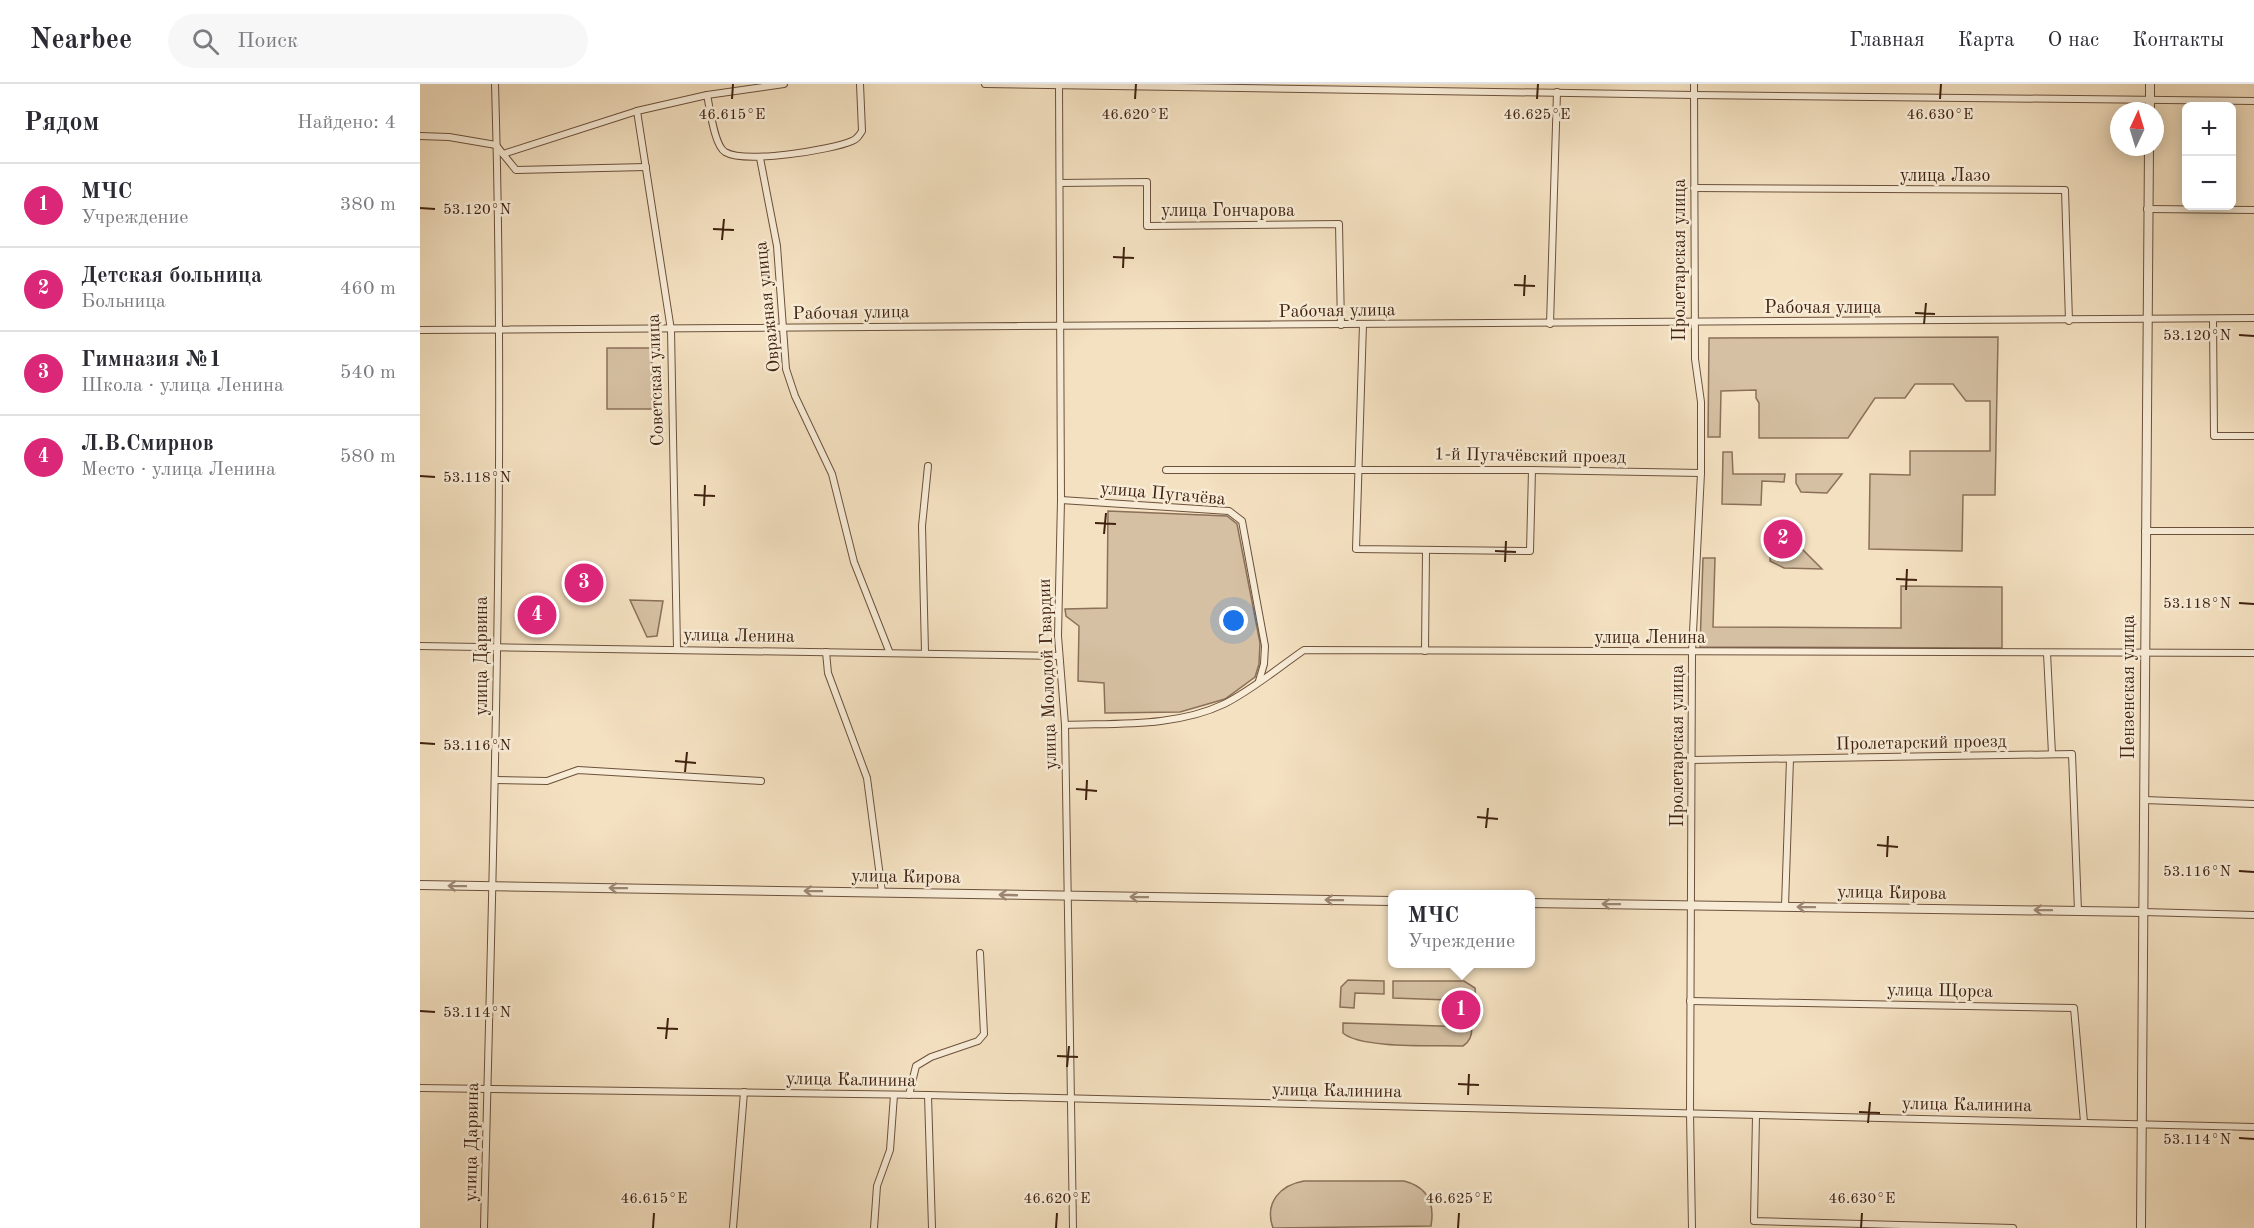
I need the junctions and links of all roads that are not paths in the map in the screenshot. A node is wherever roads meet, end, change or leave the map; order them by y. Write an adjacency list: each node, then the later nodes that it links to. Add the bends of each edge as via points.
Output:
1 (495, 84): 16 (street, улица Дарвина)
2 (784, 84): 9 (street)
3 (860, 84): 19 (street, via 862,131 858,138)
4 (986, 84): 7 (street)
5 (1694, 84): 10 (street, Пролетарская улица)
6 (2150, 84): 11 (street)
7 (1059, 85): 8 (street); 21 (street, улица Молодой Гвардии)
8 (1557, 92): 10 (street); 31 (street)
9 (707, 95): 14 (street); 19 (street, via 723,151)
10 (1694, 95): 11 (street); 22 (street, Пролетарская улица)
11 (2150, 98): 12 (street); 13 (street)
12 (2254, 101)
13 (2150, 102)
14 (637, 111): 17 (street); 20 (street, Советская улица)
15 (420, 136): 16 (street)
16 (496, 145): 17 (street); 35 (street, улица Дарвина)
17 (503, 154): 20 (street, via 516,170)
18 (2149, 156): 23 (street, Пензенская улица)
19 (760, 158): 34 (street, Овражная улица, via 777,246)
20 (646, 167): 37 (street, Советская улица)
21 (1060, 183): 32 (street, улица Гончарова, via 1147,182 1147,226 1339,224); 33 (street, улица Молодой Гвардии)
22 (1694, 188): 28 (street, улица Лазо, via 2065,190); 29 (street, Пролетарская улица)
23 (2147, 209): 24 (street); 27 (street, Пензенская улица)
24 (2254, 210)
25 (2254, 318): 26 (street, Рабочая улица)
26 (2213, 319): 27 (street, Рабочая улица); 38 (street, via 2214,436)
27 (2147, 320): 28 (street, Рабочая улица); 45 (street, Пензенская улица)
28 (2068, 321): 29 (street, Рабочая улица)
29 (1695, 322): 31 (street, Рабочая улица); 43 (street, Пролетарская улица)
30 (1363, 324): 31 (street, Рабочая улица); 32 (street, Рабочая улица); 40 (street)
31 (1550, 324)
32 (1341, 325): 33 (street, Рабочая улица)
33 (1060, 327): 34 (street, Рабочая улица); 44 (street, улица Молодой Гвардии)
34 (784, 328): 37 (street, Рабочая улица); 51 (street, Овражная улица, via 786,369 832,474 854,562)
35 (498, 329): 36 (street, Рабочая улица); 37 (street, Рабочая улица); 49 (street, улица Дарвина)
36 (420, 330)
37 (671, 330): 50 (street, Советская улица)
38 (2254, 436)
39 (928, 466): 54 (street, via 922,526)
40 (1359, 469): 41 (street, 1-й Пугачёвский проезд); 42 (street, 1-й Пугачёвский проезд); 47 (street, via 1356,549)
41 (1166, 470)
42 (1532, 470): 43 (street, 1-й Пугачёвский проезд); 47 (street, via 1530,551)
43 (1701, 473): 55 (street, Пролетарская улица)
44 (1061, 500): 59 (street, улица Молодой Гвардии); 60 (street, улица Пугачёва, via 1229,511 1242,521 1265,646)
45 (2145, 531): 46 (street); 56 (street, Пензенская улица)
46 (2254, 531)
47 (1426, 551): 52 (street)
48 (420, 646): 49 (street, улица Ленина)
49 (495, 647): 50 (street, улица Ленина); 65 (street, улица Дарвина)
50 (677, 649): 53 (street, улица Ленина)
51 (889, 651): 53 (street, улица Ленина); 54 (street, улица Ленина)
52 (1425, 651): 55 (street, улица Ленина); 60 (street, улица Ленина, via 1304,650)
53 (826, 652): 71 (street, via 828,673 867,778)
54 (925, 652): 59 (street, улица Ленина)
55 (1692, 652): 57 (street, улица Ленина); 64 (street, Пролетарская улица)
56 (2145, 652): 57 (street, улица Ленина); 58 (street, улица Ленина); 67 (street, Пензенская улица)
57 (2047, 653): 62 (street)
58 (2254, 653)
59 (1058, 656): 61 (street, улица Молодой Гвардии)
60 (1259, 681): 61 (street, улица Ленина, via 1239,696 1198,714 1171,720)
61 (1065, 725): 72 (street, улица Молодой Гвардии)
62 (2052, 754): 63 (street, Пролетарский проезд); 77 (street, Пролетарский проезд, via 2072,754)
63 (1790, 759): 64 (street, Пролетарский проезд); 76 (street)
64 (1691, 760): 75 (street, Пролетарская улица)
65 (495, 780): 66 (street, via 547,781 578,771); 70 (street, улица Дарвина)
66 (761, 781)
67 (2144, 800): 68 (street); 78 (street, Пензенская улица)
68 (2254, 804)
69 (420, 885): 70 (street, улица Кирова, one-way to 69)
70 (494, 886): 71 (street, улица Кирова, one-way to 70); 83 (street, улица Дарвина)
71 (882, 892): 72 (street, улица Кирова, one-way to 71)
72 (1066, 897): 73 (street, улица Кирова, one-way to 72); 88 (street, улица Молодой Гвардии)
73 (1388, 901)
74 (1535, 903): 75 (street, улица Кирова, one-way to 74)
75 (1691, 905): 76 (street, улица Кирова); 81 (street, Пролетарская улица)
76 (1785, 906): 77 (street, улица Кирова, one-way to 76)
77 (2079, 911): 78 (street, улица Кирова)
78 (2143, 912): 79 (street, улица Кирова); 92 (street, Пензенская улица)
79 (2254, 915)
80 (980, 953): 86 (street, via 984,1034 978,1041 916,1066)
81 (1690, 1001): 89 (street, Пролетарская улица); 91 (street, улица Щорса, via 2074,1008)
82 (420, 1088): 83 (street, улица Калинина)
83 (487, 1089): 84 (street, улица Калинина); 94 (street, улица Дарвина)
84 (744, 1092): 85 (street, улица Калинина); 95 (street)
85 (894, 1095): 86 (street, улица Калинина); 96 (street, via 890,1150 877,1186)
86 (909, 1095): 87 (street, улица Калинина)
87 (928, 1095): 88 (street, улица Калинина); 97 (street)
88 (1071, 1099): 89 (street, улица Калинина); 98 (street, улица Молодой Гвардии)
89 (1690, 1113): 90 (street, улица Калинина); 99 (street, Пролетарская улица)
90 (1756, 1115): 91 (street, улица Калинина); 100 (street, via 1754,1221)
91 (2084, 1122): 92 (street, улица Калинина)
92 (2142, 1124): 93 (street, улица Калинина); 101 (street, Пензенская улица)
93 (2254, 1126)
94 (484, 1228)
95 (733, 1228)
96 (874, 1228)
97 (932, 1228)
98 (1073, 1228)
99 (1692, 1228)
100 (2013, 1228)
101 (2141, 1228)

